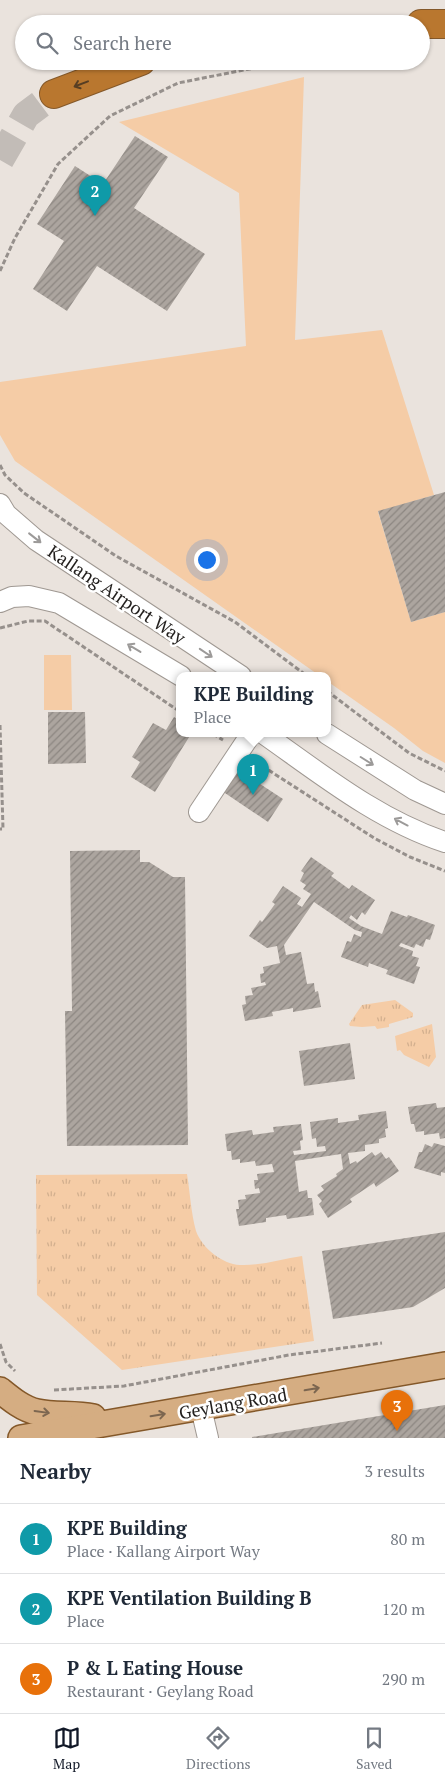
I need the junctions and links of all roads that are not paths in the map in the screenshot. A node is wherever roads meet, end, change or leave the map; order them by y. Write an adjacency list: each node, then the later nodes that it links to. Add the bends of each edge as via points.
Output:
1 (430, 24): 2 (highway)
2 (445, 24)
3 (117, 70): 4 (highway, one-way to 4)
4 (54, 94)
5 (0, 504): 7 (street, Kallang Airport Way, one-way to 7, via 6,514 36,540)
6 (0, 602): 8 (street, Kallang Airport Way, one-way to 6, via 59,603 29,596)
7 (235, 672)
8 (176, 673)
9 (249, 737): 13 (street)
10 (268, 737): 14 (street, one-way to 10, via 361,802)
11 (331, 737): 12 (street, one-way to 12, via 415,790)
12 (445, 804)
13 (199, 812)
14 (445, 842)
15 (445, 1366): 17 (main road, Geylang Road, one-way to 15)
16 (9, 1382): 18 (main road, one-way to 18, via 15,1402 37,1412 82,1415)
17 (201, 1408): 18 (main road, Geylang Road, one-way to 17); 20 (street)
18 (116, 1422): 19 (main road, Geylang Road)
19 (21, 1438)
20 (208, 1438)

